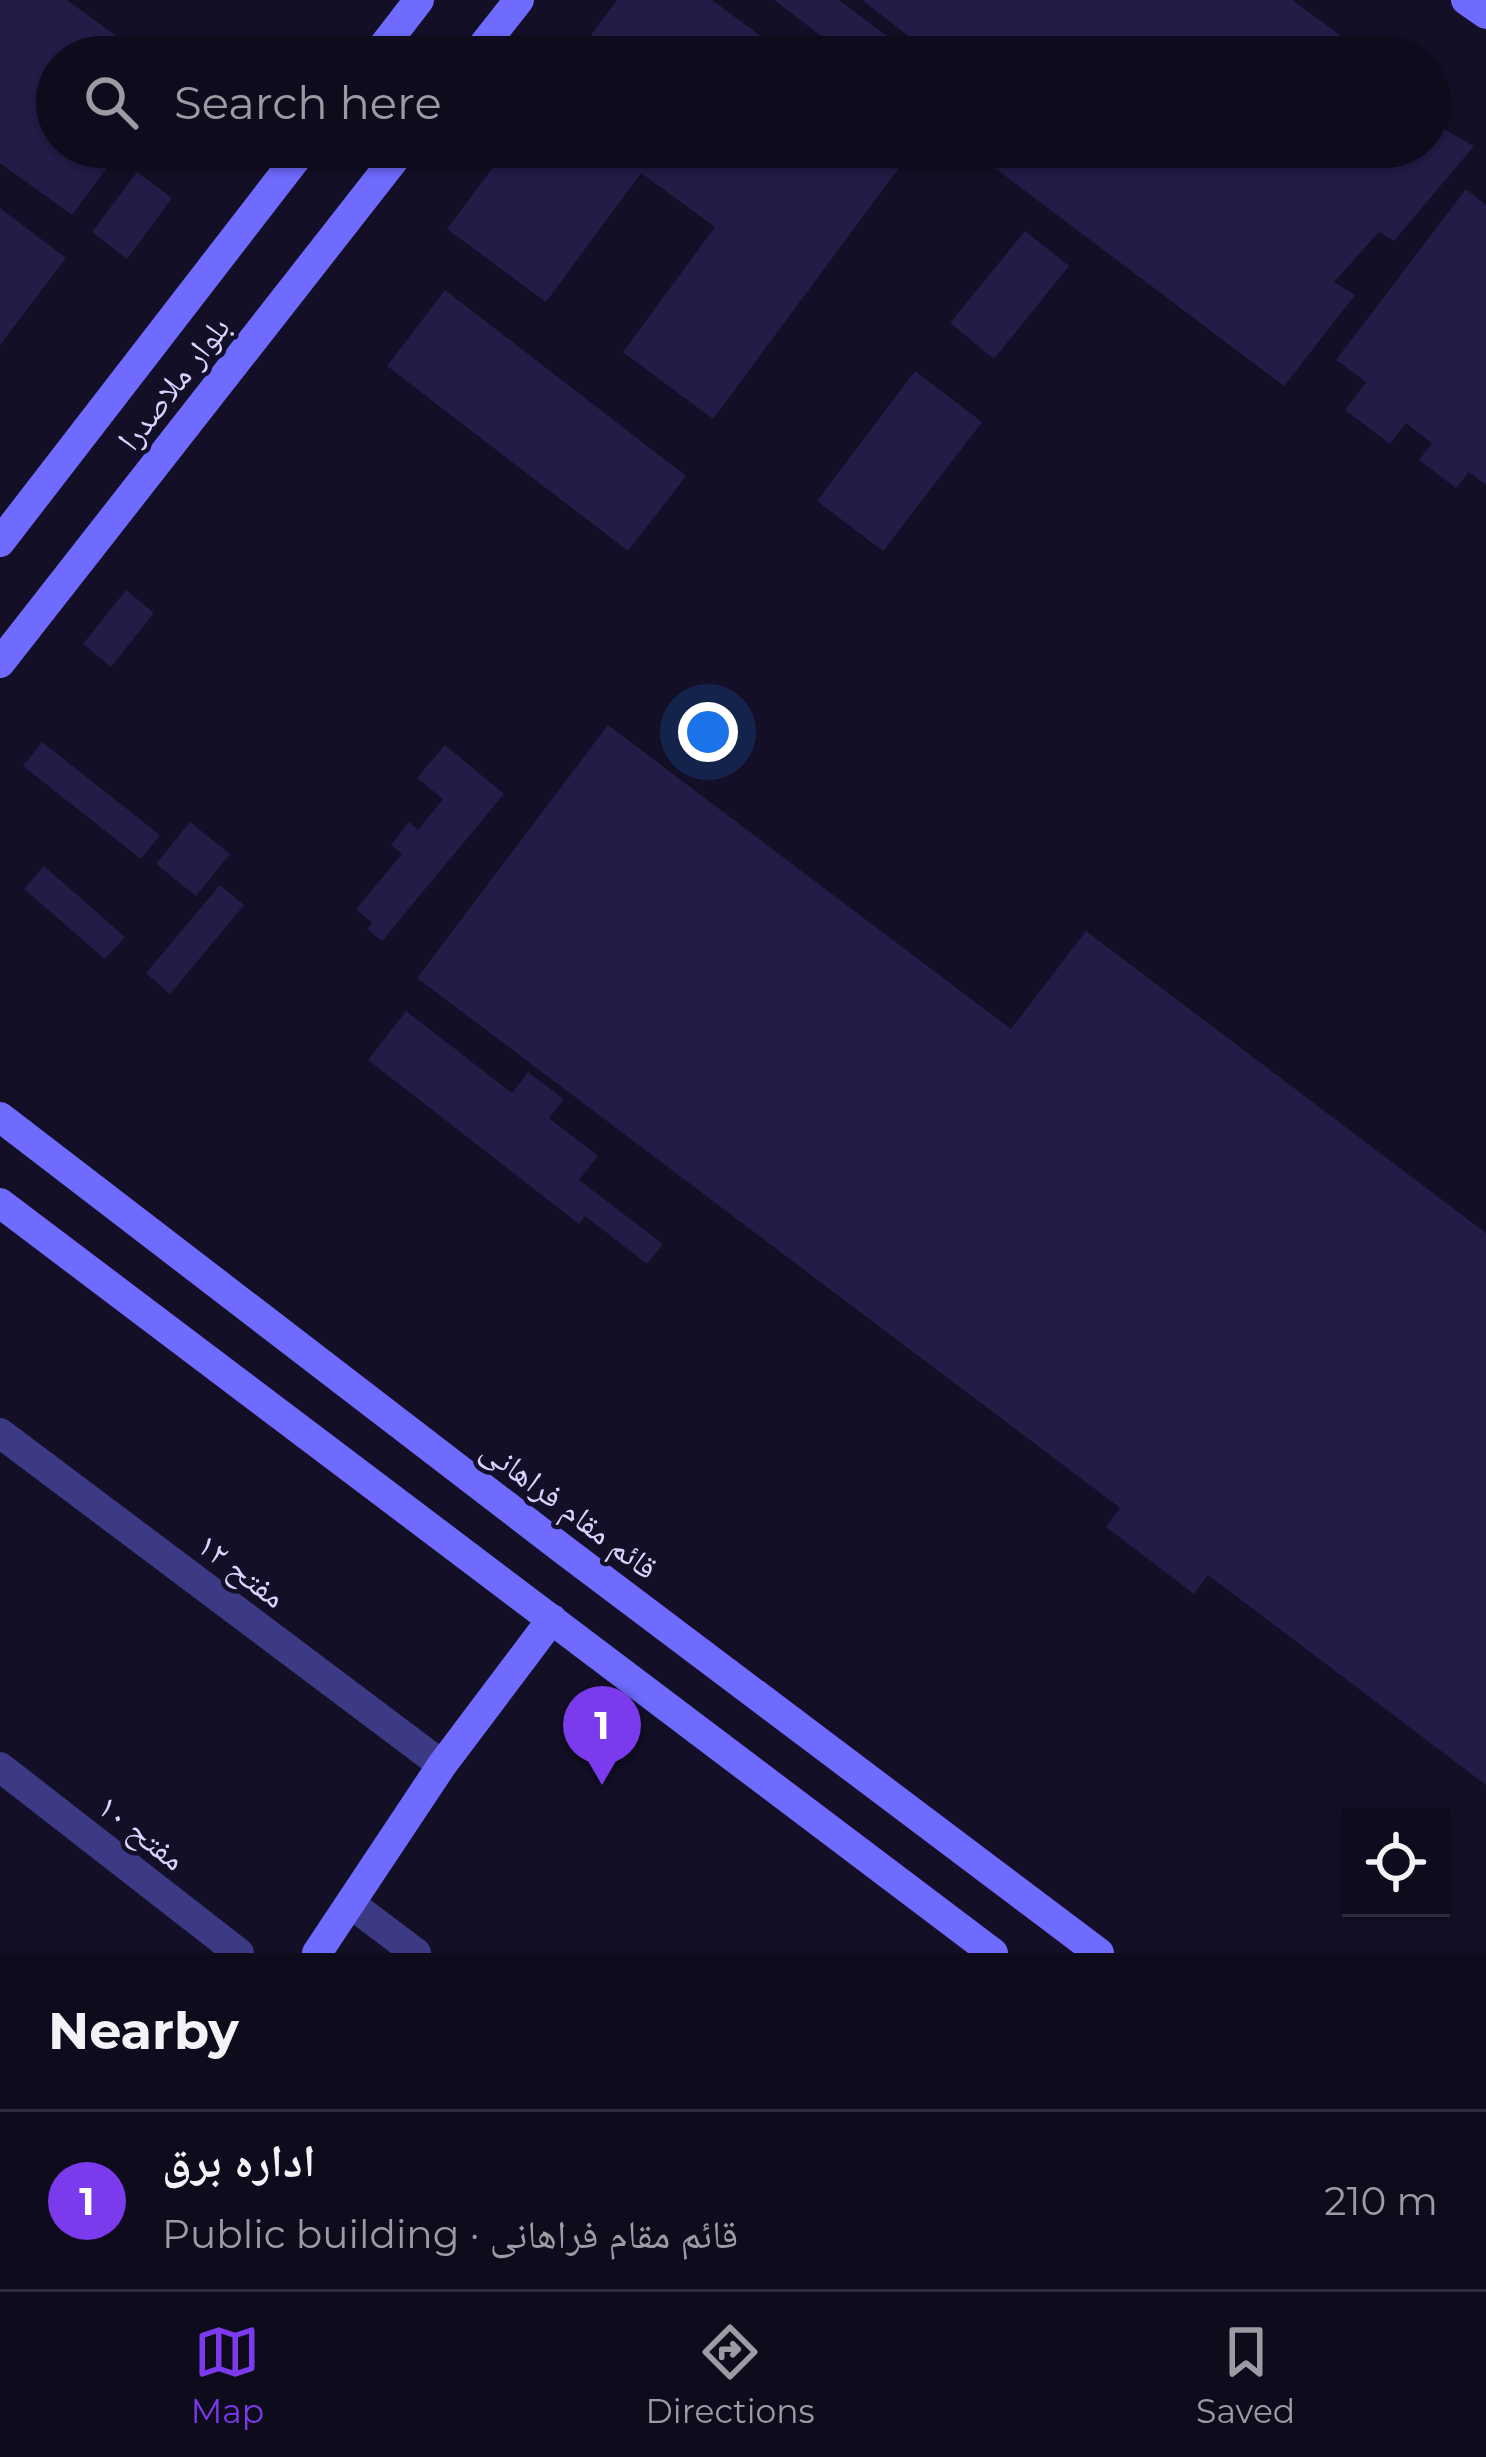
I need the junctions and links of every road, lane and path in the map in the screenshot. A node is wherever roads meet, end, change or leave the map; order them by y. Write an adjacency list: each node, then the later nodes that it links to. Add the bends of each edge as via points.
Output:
1 (419, 0): 5 (street)
2 (518, 0): 6 (street)
3 (1466, 0): 4 (street)
4 (1486, 14)
5 (391, 36)
6 (490, 36)
7 (289, 168): 9 (street, بلوار ملاصدرا)
8 (387, 168): 10 (street, بلوار ملاصدرا)
9 (0, 542)
10 (5, 645)
11 (0, 1117): 22 (street, قائم مقام فراهانی)
12 (0, 1202): 14 (street)
13 (0, 1433): 15 (street, مفتح ۱۲)
14 (552, 1619): 15 (street); 21 (street)
15 (442, 1766): 17 (street)
16 (0, 1767): 18 (street, مفتح ۱۰)
17 (351, 1904): 19 (street); 20 (street)
18 (239, 1953)
19 (317, 1953)
20 (416, 1953)
21 (993, 1953)
22 (1099, 1953)

